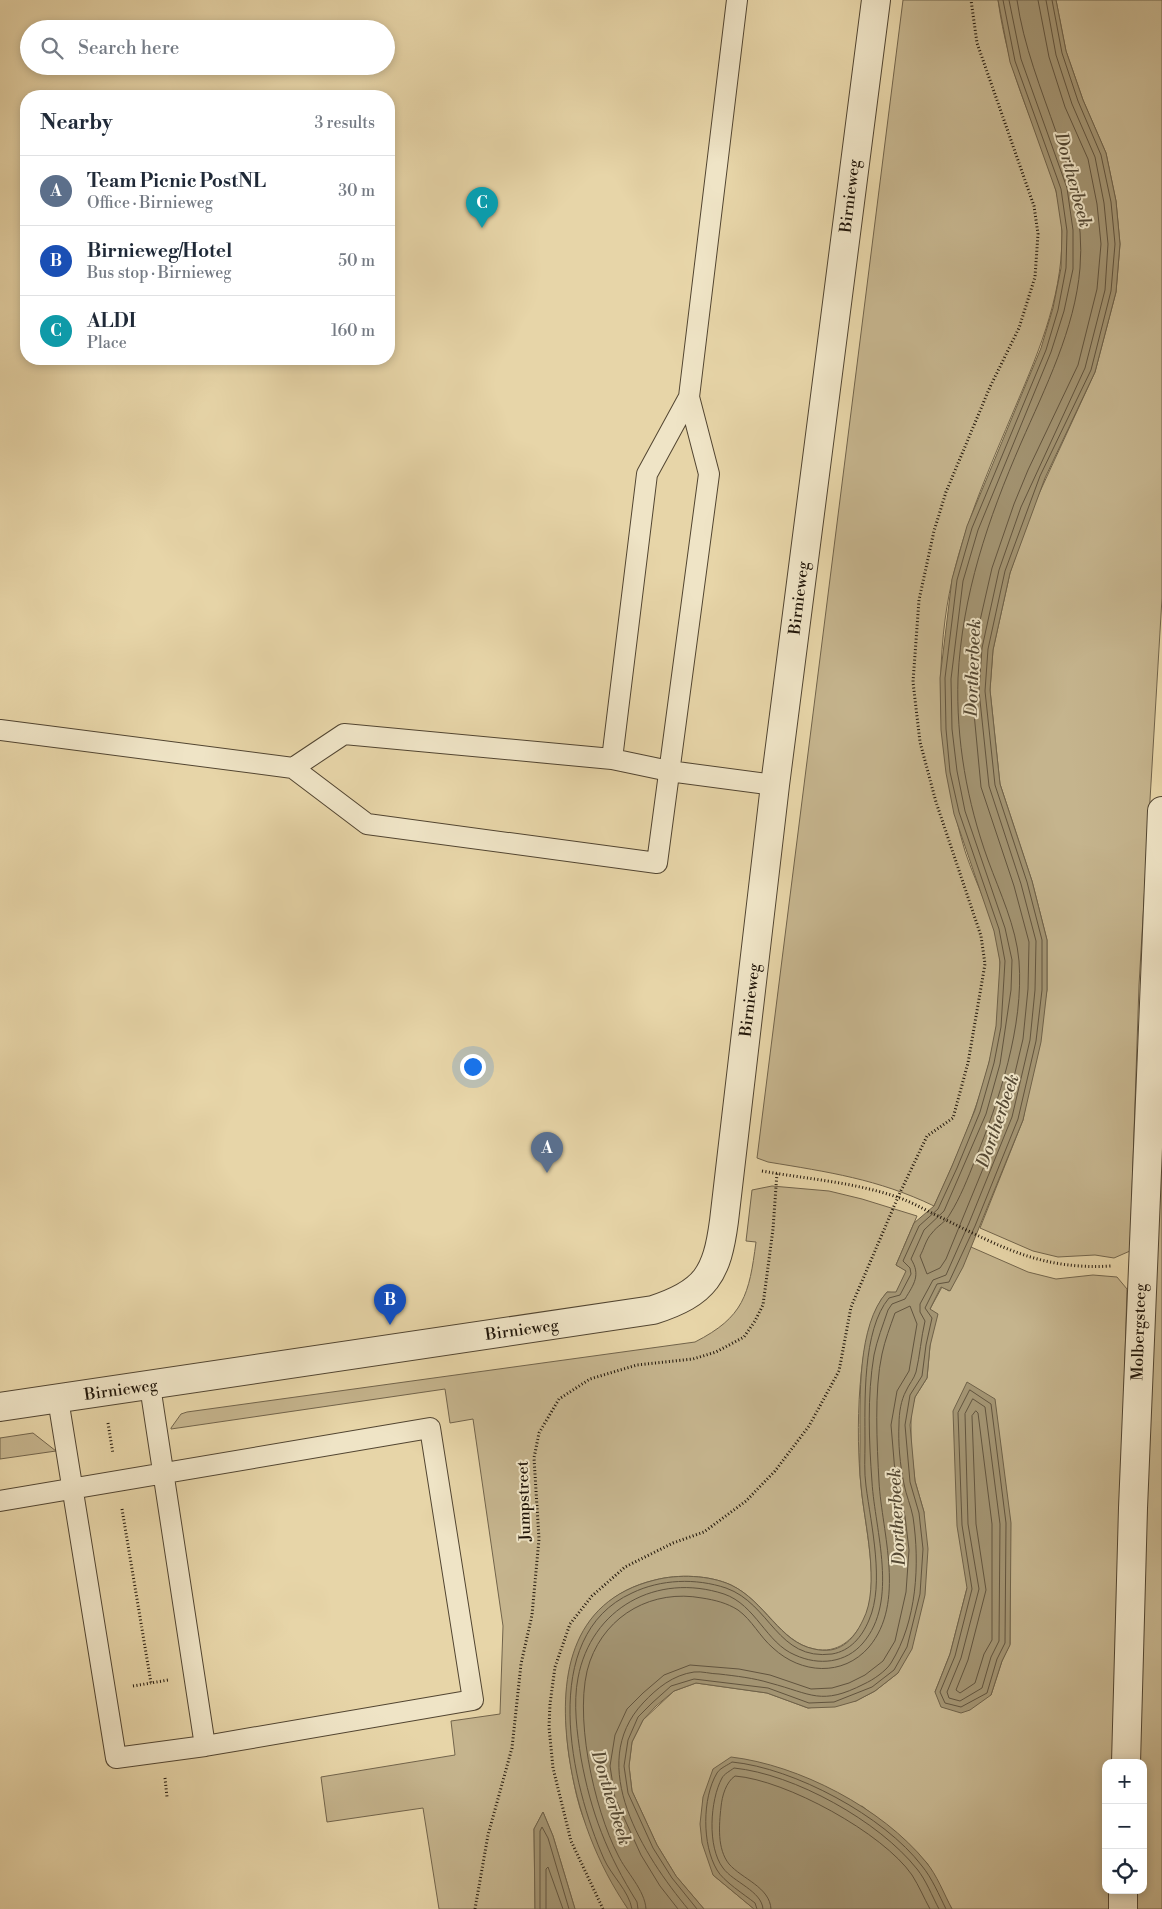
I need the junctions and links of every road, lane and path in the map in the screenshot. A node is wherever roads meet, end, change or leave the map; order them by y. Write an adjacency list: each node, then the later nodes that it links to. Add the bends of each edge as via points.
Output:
1 (737, 0): 4 (lane)
2 (876, 0): 9 (street, Birnieweg)
3 (971, 0): 11 (path, via 977,43 1034,206 1038,234 1035,277 1019,328 990,387 946,492 918,600 913,682 920,742 936,802 981,936 984,964 968,1063 953,1118 928,1136)
4 (689, 397): 6 (lane, via 647,474); 8 (lane, via 709,474)
5 (0, 730): 7 (lane)
6 (612, 760): 7 (lane, via 344,734); 8 (lane)
7 (293, 768): 8 (lane, via 366,824 657,863)
8 (669, 771): 9 (lane)
9 (775, 785): 13 (street, Birnieweg, via 720,1249 711,1273 696,1290 682,1300 653,1310)
10 (1162, 811): 12 (street, Molbergsteeg)
11 (898, 1197): 12 (path, via 998,1245 1058,1265); 27 (path, Jumpstreet, via 831,1180 777,1173 763,1305 744,1337 694,1359 637,1365 590,1379 559,1399 539,1433 534,1458 539,1539 532,1615 520,1664 512,1748 488,1835); 28 (path, via 851,1307 839,1371 810,1426 775,1471 746,1501 704,1532 625,1567 592,1596 570,1624 555,1668 550,1704 553,1768 571,1842)
12 (1142, 1267): 24 (street, Molbergsteeg)
13 (150, 1386): 14 (street, Birnieweg); 17 (lane)
14 (104, 1393): 15 (street, Birnieweg); 18 (path)
15 (58, 1399): 16 (street, Birnieweg); 19 (lane)
16 (0, 1408)
17 (163, 1474): 18 (lane); 22 (lane); 22 (lane, via 430,1428 472,1690 473,1700)
18 (118, 1482): 19 (lane); 21 (path, via 151,1683)
19 (72, 1490): 20 (lane); 23 (lane, via 116,1758)
20 (0, 1501)
21 (174, 1679)
22 (205, 1746): 23 (lane)
23 (161, 1752): 25 (path)
24 (1126, 1759)
25 (167, 1797)
26 (1123, 1894): 29 (street)
27 (475, 1909)
28 (603, 1909)
29 (1123, 1909)

